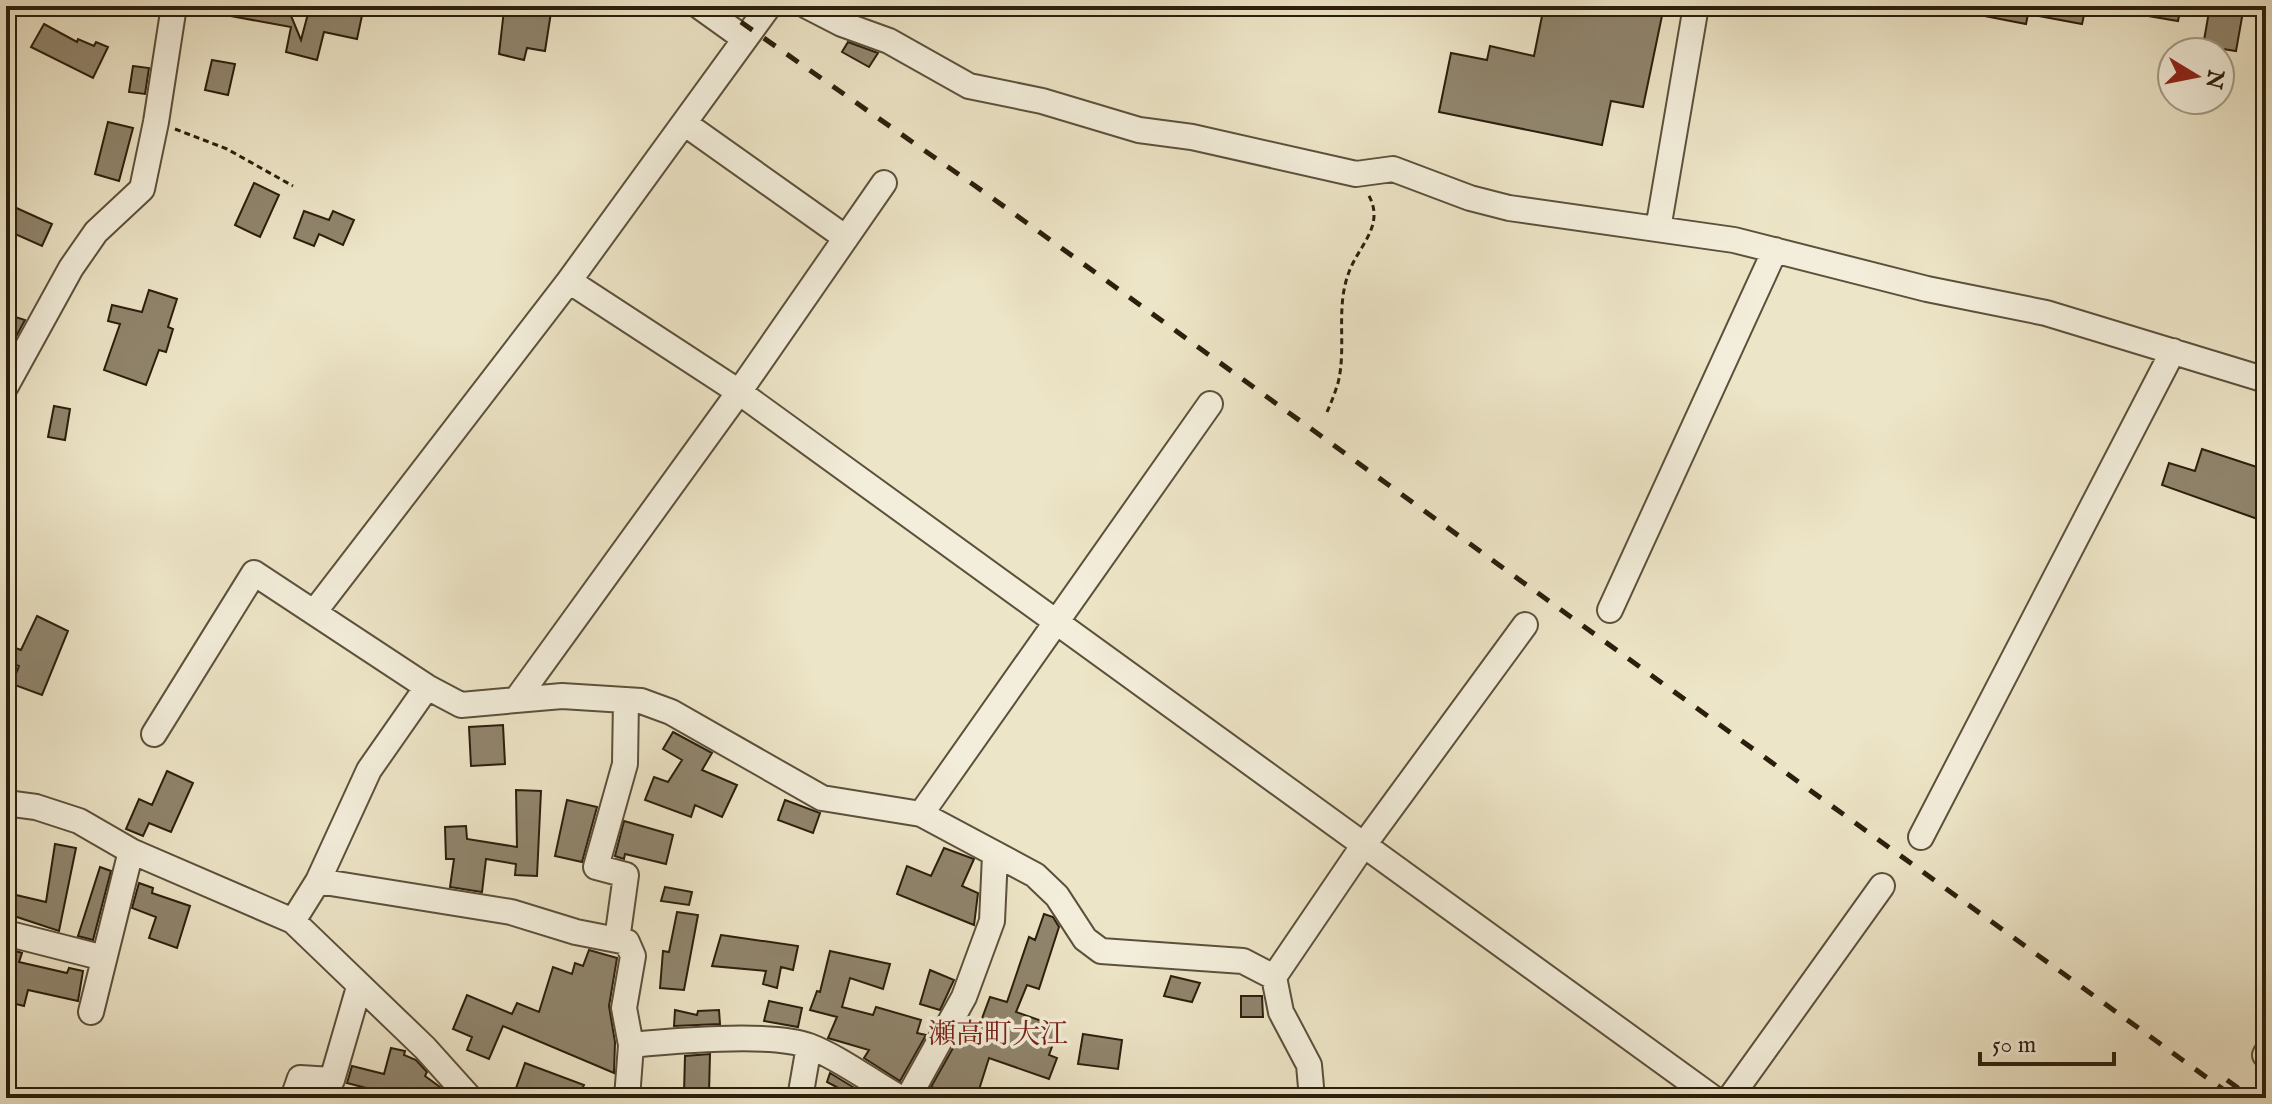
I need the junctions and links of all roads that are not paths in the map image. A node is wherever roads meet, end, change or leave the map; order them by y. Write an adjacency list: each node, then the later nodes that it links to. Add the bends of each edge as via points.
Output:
1 (174, 6): 15 (street, via 142,189 87,244)
2 (699, 6): 6 (street)
3 (769, 6): 6 (street)
4 (807, 6): 9 (street, via 889,41 969,86 1139,130 1356,174 1393,169 1509,208)
5 (1696, 6): 9 (street)
6 (745, 39): 7 (street)
7 (684, 123): 10 (street); 12 (street)
8 (884, 183): 10 (street)
9 (1658, 229): 11 (street)
10 (846, 238): 16 (street)
11 (1775, 250): 13 (street, via 2046,313); 18 (street)
12 (569, 281): 16 (street); 19 (street)
13 (2173, 351): 14 (street); 28 (street)
14 (2266, 380)
15 (6, 386)
16 (739, 392): 20 (street); 23 (street)
17 (1210, 404): 20 (street)
18 (1610, 610)
19 (315, 611): 22 (street); 25 (street, via 254,573)
20 (1057, 623): 27 (street); 29 (street)
21 (1525, 625): 29 (street)
22 (427, 687): 23 (street, via 461,705); 32 (street, via 369,770)
23 (516, 700): 24 (street)
24 (626, 700): 27 (street, via 671,712 822,798); 36 (street, via 625,764 596,867 626,875)
25 (154, 734)
26 (6, 803): 30 (street, via 79,821)
27 (921, 814): 31 (street)
28 (1921, 837)
29 (1363, 846): 38 (street); 50 (street)
30 (131, 851): 34 (street); 37 (street)
31 (995, 855): 38 (street, via 1035,875 1057,896 1085,939 1101,951 1243,961); 48 (street, via 992,921 964,997)
32 (318, 881): 34 (street); 36 (street, via 511,912)
33 (1882, 886): 51 (street)
34 (293, 921): 39 (street)
35 (6, 933): 37 (street)
36 (617, 940): 41 (street, via 627,942 633,956 624,1008)
37 (104, 958): 40 (street)
38 (1274, 977): 49 (street, via 1281,1012 1309,1065)
39 (359, 987): 43 (street, via 332,1080 300,1078); 44 (street)
40 (91, 1012)
41 (631, 1045): 42 (street, via 682,1040); 45 (street)
42 (809, 1046): 46 (street); 47 (street)
43 (293, 1098)
44 (470, 1098)
45 (627, 1098)
46 (800, 1098)
47 (900, 1098)
48 (908, 1098)
49 (1312, 1098)
50 (1713, 1098)
51 (1730, 1098)

